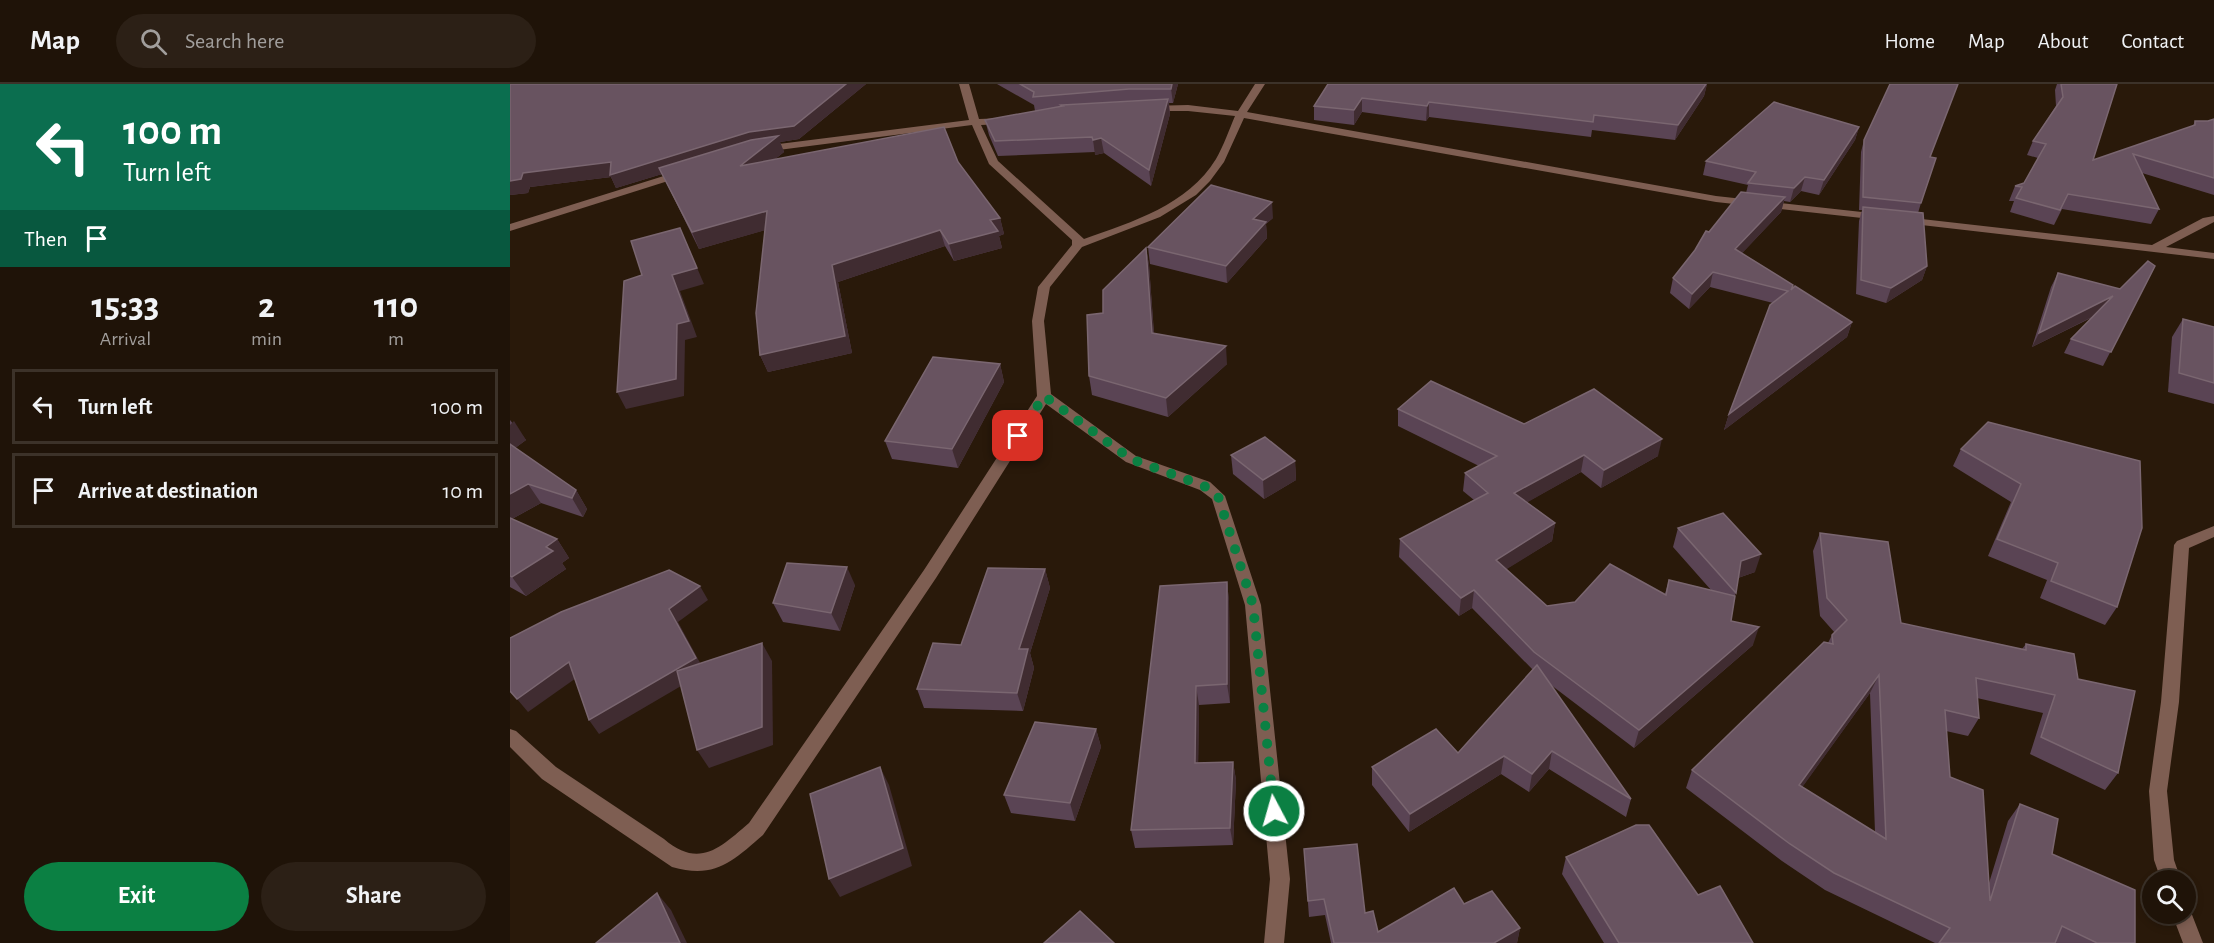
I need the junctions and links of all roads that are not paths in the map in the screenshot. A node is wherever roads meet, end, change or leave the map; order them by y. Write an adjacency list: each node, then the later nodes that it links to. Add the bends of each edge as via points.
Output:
1 (964, 84): 6 (street)
2 (1260, 84): 4 (street)
3 (1142, 108): 4 (street)
4 (1241, 114): 11 (street, via 1220,161 1205,182 1187,197 1152,218); 12 (street, via 1716,199)
5 (1021, 120): 6 (street)
6 (975, 122): 7 (street); 11 (street, via 993,162 1078,239)
7 (755, 150)
8 (700, 167): 10 (street)
9 (2214, 219): 12 (street)
10 (510, 228)
11 (1078, 245): 14 (street, via 1044,287 1038,321)
12 (2154, 249): 13 (street)
13 (2214, 256)
14 (1044, 396): 16 (street, via 930,574 756,829 726,855 694,864 672,858 549,773); 19 (street, via 1131,459 1204,486 1218,496 1253,605 1280,879)
15 (2214, 531): 17 (street, via 2182,545 2170,702 2158,791)
16 (510, 736)
17 (2168, 870)
18 (2186, 924): 20 (street)
19 (1274, 943)
20 (2193, 943)

